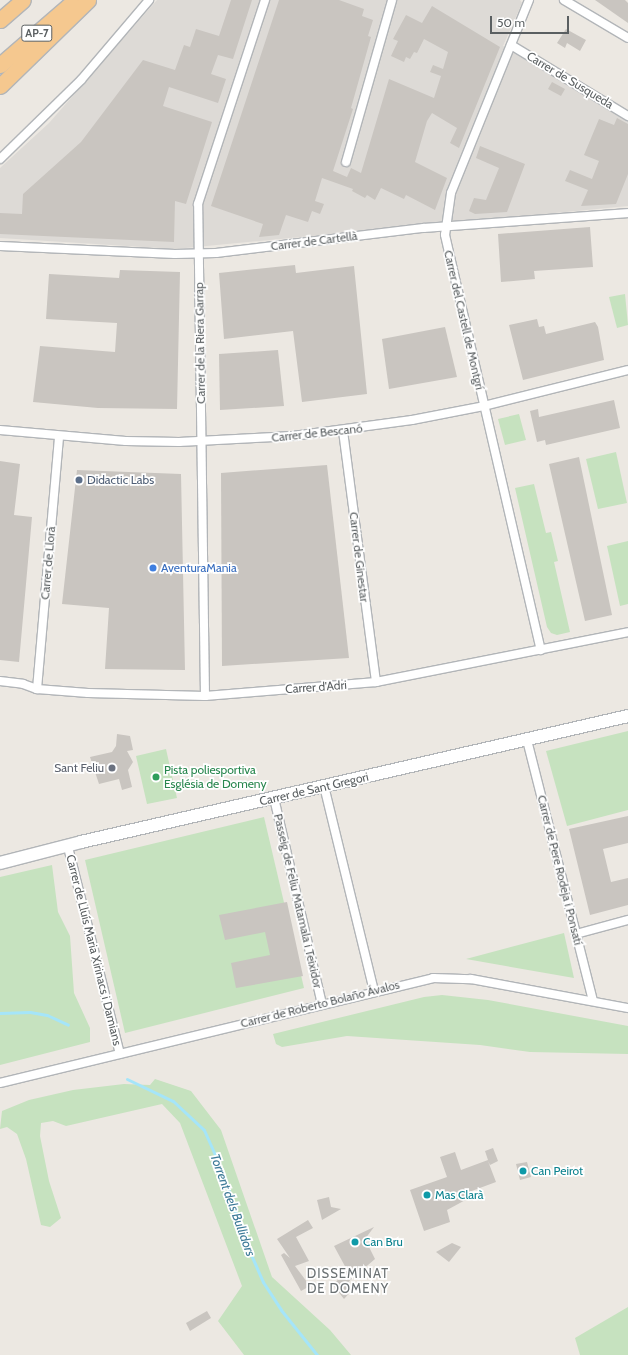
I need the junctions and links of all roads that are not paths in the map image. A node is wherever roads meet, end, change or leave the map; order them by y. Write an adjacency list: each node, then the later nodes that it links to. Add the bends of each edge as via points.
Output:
1 (23, 0): 9 (highway, AP-7)
2 (75, 0): 12 (highway, AP-7)
3 (88, 0): 13 (highway, via 36,54)
4 (149, 0): 15 (street, via 82,80)
5 (265, 0): 20 (street, Carrer de la Riera Garrap, via 198,204)
6 (392, 0): 16 (street)
7 (529, 0): 11 (street, Carrer del Castell de Montgrí)
8 (566, 0): 10 (street)
9 (0, 20)
10 (628, 38)
11 (511, 45): 14 (street, Carrer de Susqueda); 18 (street, Carrer del Castell de Montgrí, via 451,194)
12 (0, 65)
13 (0, 86)
14 (628, 116)
15 (0, 159)
16 (346, 162)
17 (628, 212): 18 (street, Carrer de Cartellà)
18 (446, 227): 20 (street, Carrer de Cartellà); 22 (street, Carrer del Castell de Montgrí, via 450,261)
19 (0, 246): 20 (street, Carrer de Cartellà)
20 (198, 253): 26 (street, Carrer de la Riera Garrap)
21 (628, 370): 22 (street, Carrer de Bescanó)
22 (484, 406): 24 (street, Carrer de Bescanó); 28 (street, Carrer del Castell de Montgrí)
23 (0, 430): 25 (street, Carrer de Bescanó)
24 (343, 431): 26 (street, Carrer de Bescanó, via 260,439); 30 (street, Carrer de Ginestar)
25 (59, 437): 26 (street, Carrer de Bescanó, via 126,441); 31 (street, Carrer de Llorà)
26 (201, 441): 32 (street, Carrer de la Riera Garrap)
27 (628, 632): 28 (street, Carrer d'Adri)
28 (541, 650): 30 (street, Carrer d'Adri)
29 (0, 681): 31 (street, Carrer d'Adri)
30 (376, 682): 32 (street, Carrer d'Adri)
31 (37, 689): 32 (street, Carrer d'Adri)
32 (205, 696)
33 (628, 716): 34 (main road, Carrer de Sant Gregori)
34 (527, 740): 35 (main road, Carrer de Sant Gregori); 40 (street, Carrer de Pere Rodeja i Ponsatí)
35 (324, 786): 36 (main road, Carrer de Sant Gregori); 41 (street)
36 (274, 798): 37 (main road, Carrer de Sant Gregori); 43 (street, Passeig de Feliu Matamala i Teixidor)
37 (68, 847): 38 (main road, Carrer de Sant Gregori); 45 (street, Carrer de Lluís Maria Xirinacs i Damians)
38 (0, 863)
39 (628, 920): 40 (street)
40 (576, 934): 42 (street, Carrer de Pere Rodeja i Ponsatí)
41 (374, 991): 42 (street, Carrer de Roberto Bolaño Ávalos, via 422,979 455,978); 43 (street, Carrer de Roberto Bolaño Ávalos)
42 (592, 1001): 44 (street, Carrer de Roberto Bolaño Ávalos)
43 (322, 1004): 45 (street, Carrer de Roberto Bolaño Ávalos)
44 (628, 1008)
45 (120, 1054): 46 (street, Carrer de Roberto Bolaño Ávalos)
46 (16, 1081): 47 (street, Carrer de Roberto Bolaño Ávalos); 48 (street, Carrer de Roberto Bolaño Ávalos)
47 (0, 1083)
48 (0, 1089)

